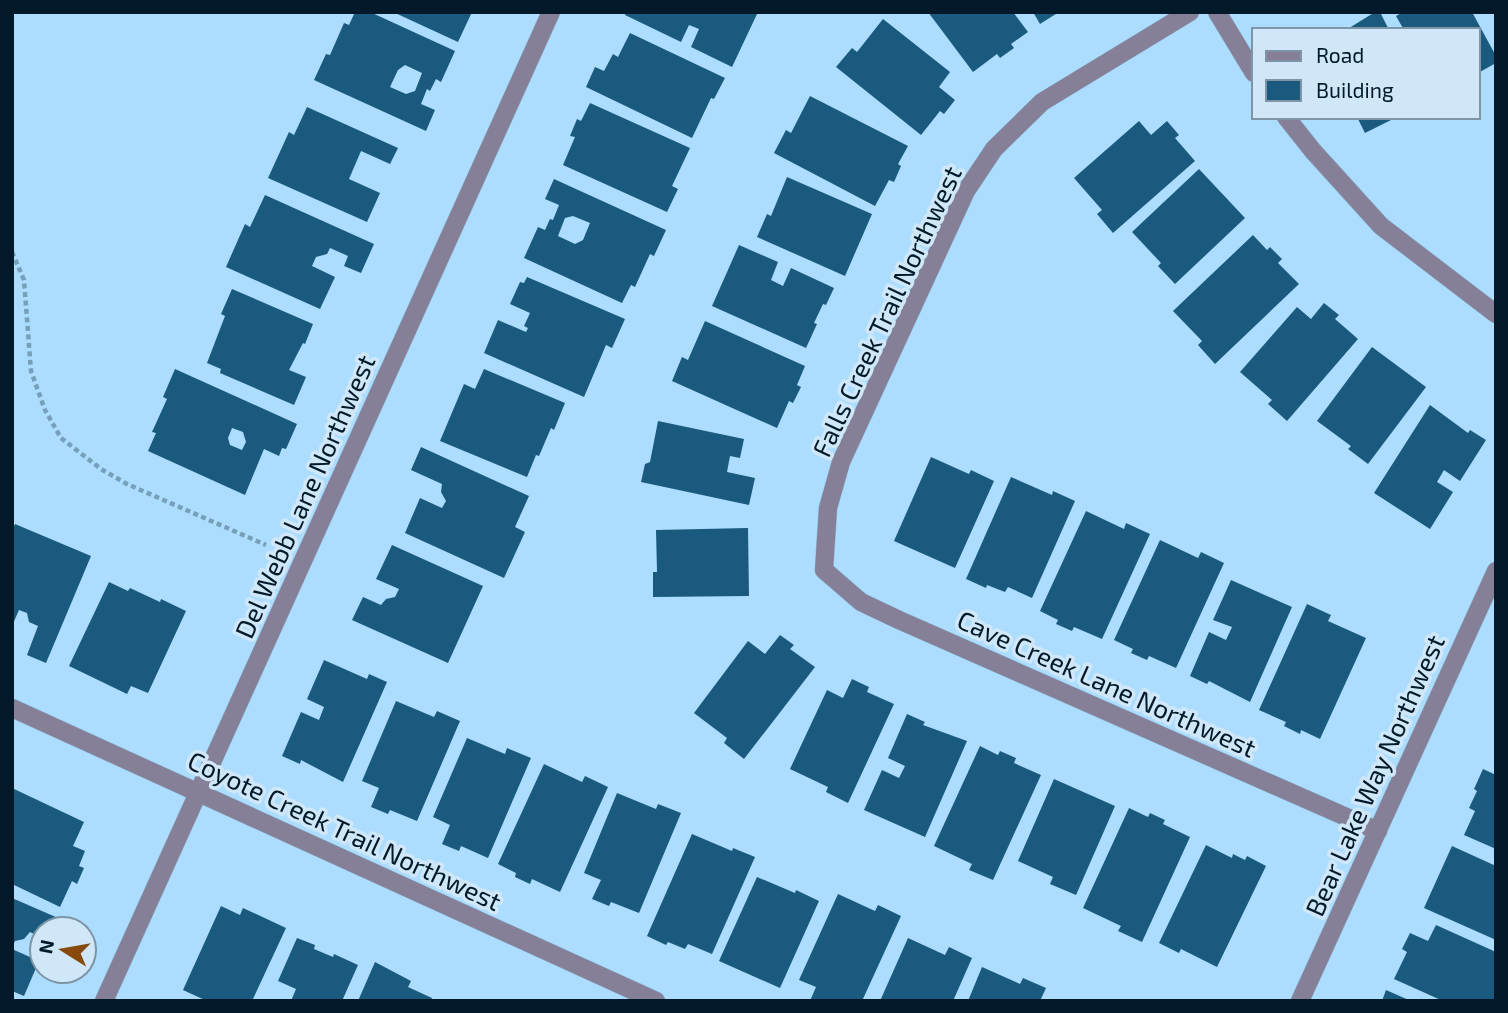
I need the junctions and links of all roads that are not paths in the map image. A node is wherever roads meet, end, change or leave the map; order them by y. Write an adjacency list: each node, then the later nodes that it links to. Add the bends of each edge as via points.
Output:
1 (551, 12): 10 (street, Del Webb Lane Northwest)
2 (1190, 12): 7 (street, Falls Creek Trail Northwest, via 1042,102 994,149 966,191 841,462 828,508)
3 (1217, 12): 4 (street)
4 (1252, 70)
5 (1288, 119): 6 (street, via 1381,226)
6 (1496, 314)
7 (824, 570): 11 (street, Cave Creek Lane Northwest, via 861,602 899,620)
8 (1496, 571): 11 (street, Bear Lake Way Northwest)
9 (12, 708): 10 (street, Coyote Creek Trail Northwest)
10 (200, 792): 12 (street, Del Webb Lane Northwest); 13 (street, Coyote Creek Trail Northwest)
11 (1378, 831): 14 (street, Bear Lake Way Northwest)
12 (103, 1001)
13 (656, 1001)
14 (1300, 1001)

